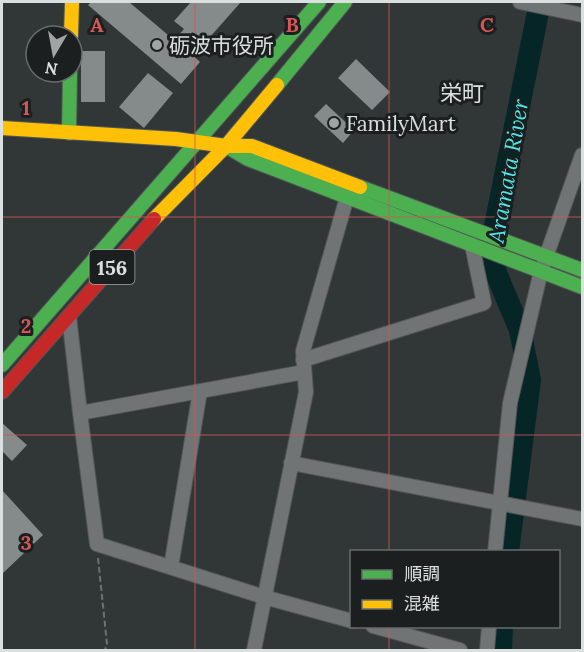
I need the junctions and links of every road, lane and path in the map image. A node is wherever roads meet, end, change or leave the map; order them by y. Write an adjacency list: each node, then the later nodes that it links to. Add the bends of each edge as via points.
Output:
1 (72, 2): 6 (main road)
2 (319, 2): 10 (main road, 156)
3 (345, 2): 11 (main road, 156)
4 (520, 2): 5 (street)
5 (582, 15)
6 (71, 24)
7 (70, 84): 9 (main road)
8 (2, 128): 9 (main road)
9 (69, 134): 10 (main road, via 103,133)
10 (198, 142): 11 (main road); 20 (main road, 156)
11 (226, 146): 13 (main road, via 248,159); 15 (main road, via 252,146); 19 (main road, 156, via 153,220)
12 (582, 155): 15 (street)
13 (347, 197): 14 (main road); 21 (street, via 303,351)
14 (472, 245): 17 (main road); 21 (street, via 484,303)
15 (546, 256): 16 (main road); 17 (street)
16 (582, 270)
17 (542, 271): 18 (main road); 26 (street, via 510,403)
18 (582, 287)
19 (69, 315): 23 (main road, 156); 24 (street)
20 (2, 365)
21 (304, 366): 22 (street); 25 (street, via 306,392)
22 (200, 391): 24 (street); 30 (street)
23 (2, 392)
24 (80, 413): 28 (street)
25 (291, 463): 26 (street); 31 (street)
26 (500, 502): 27 (street); 29 (street)
27 (582, 519)
28 (97, 543): 30 (street); 35 (path)
29 (495, 550)
30 (171, 567): 31 (street)
31 (264, 597): 32 (street); 36 (street)
32 (350, 621)
33 (376, 628): 37 (street)
34 (489, 628): 38 (street)
35 (105, 651)
36 (254, 651)
37 (460, 651)
38 (487, 651)

